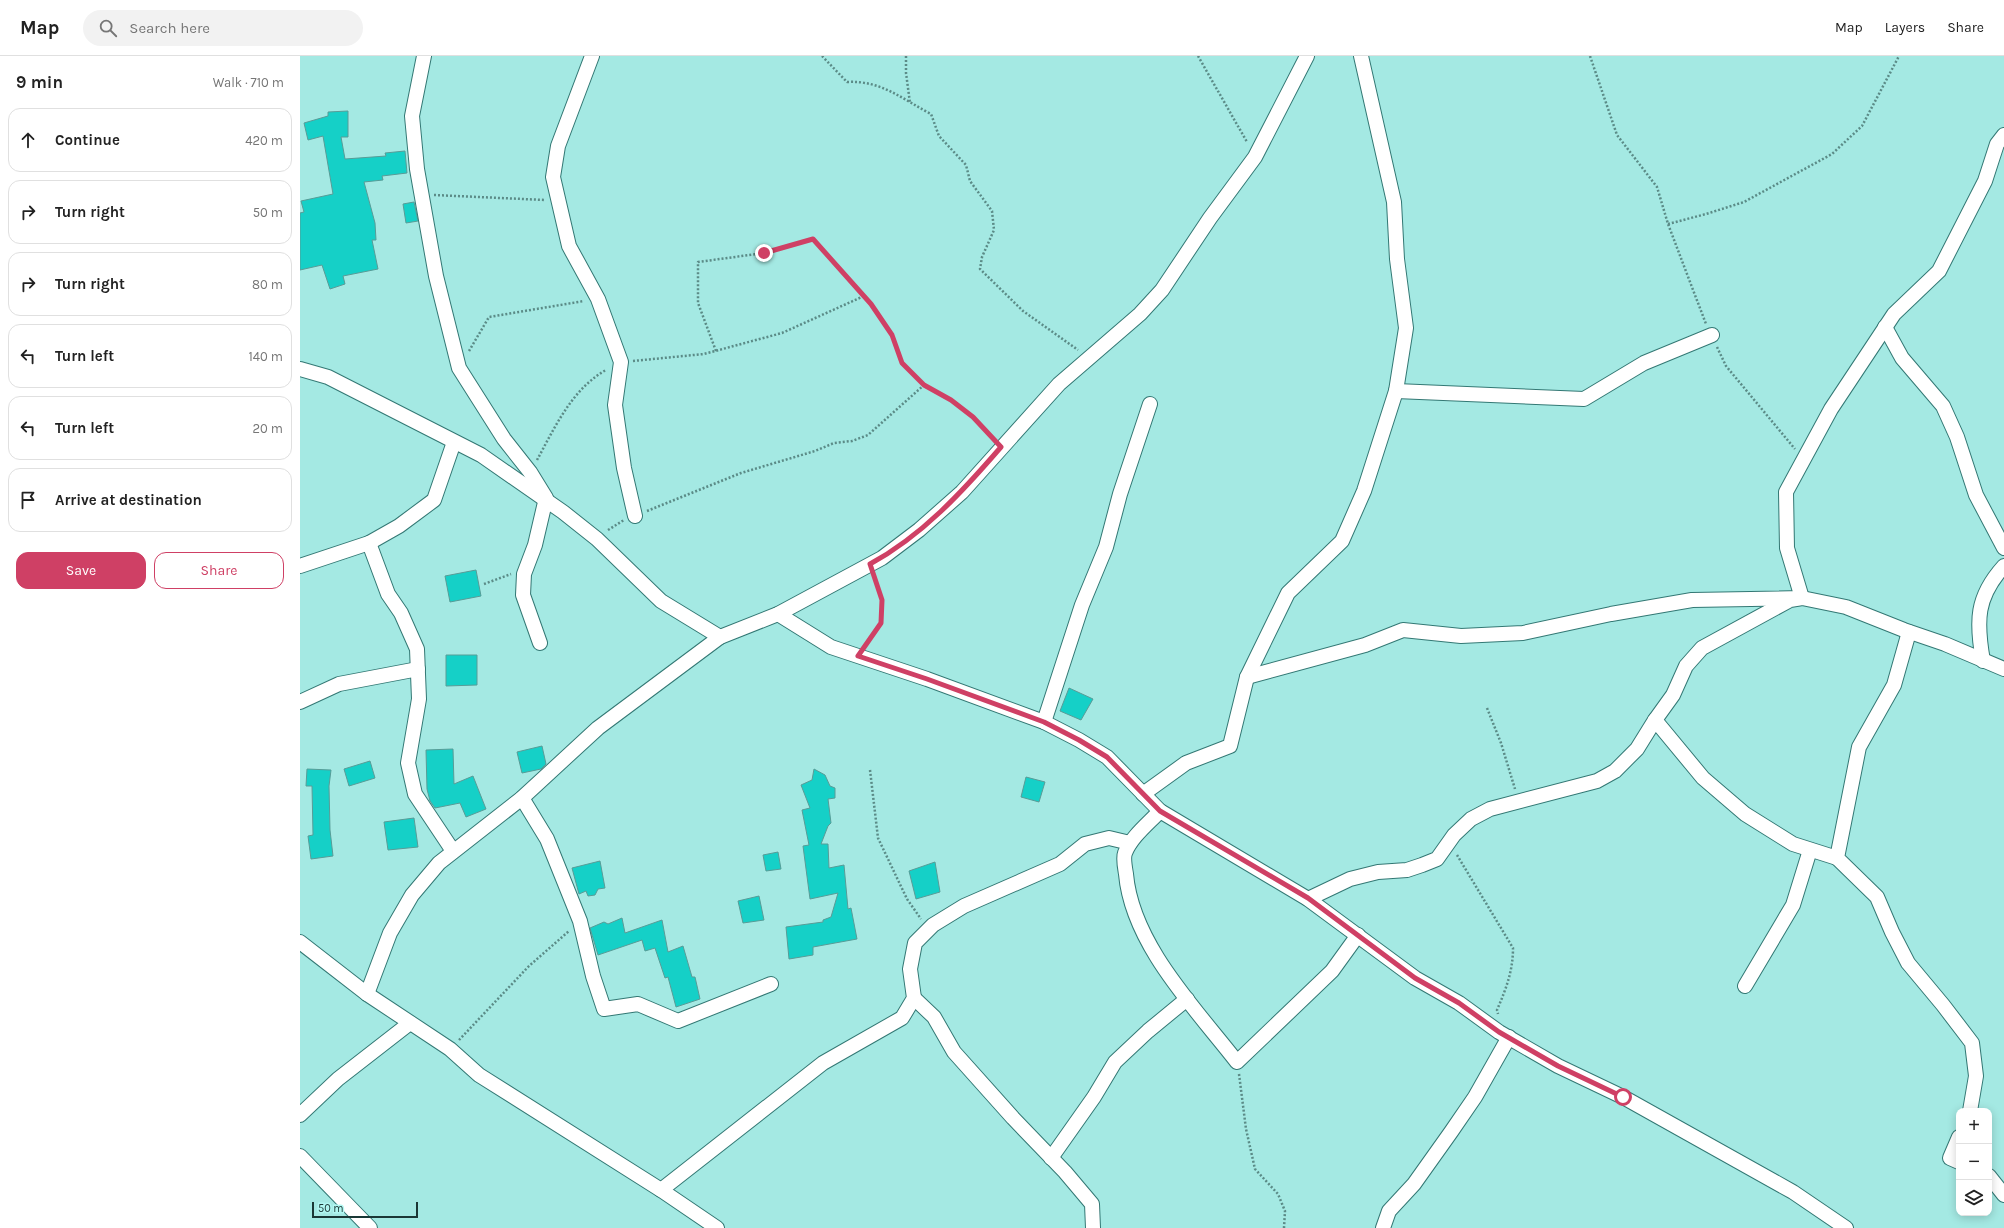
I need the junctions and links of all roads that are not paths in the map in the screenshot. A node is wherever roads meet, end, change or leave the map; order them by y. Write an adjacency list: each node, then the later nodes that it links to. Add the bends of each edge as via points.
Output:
1 (424, 56): 12 (street, via 412,116 436,276 459,368 504,439 530,472)
2 (592, 56): 13 (street, via 558,146 553,177 569,246 598,299 621,362 615,405 624,468)
3 (1307, 56): 19 (street, via 1255,156 1162,290 1140,314 1059,384 962,492 920,530 882,558)
4 (1361, 56): 9 (street, via 1394,202 1397,259 1406,328)
5 (2004, 135): 6 (street, via 1997,144 1985,181 1939,271 1894,314)
6 (1885, 327): 15 (street, via 1902,358 1943,406 1957,437 1976,495); 18 (street, via 1831,409 1786,492 1787,548)
7 (1712, 335): 9 (street, via 1644,363 1584,399)
8 (300, 369): 11 (street, via 328,378)
9 (1396, 391): 26 (street, via 1364,491 1342,541 1288,593)
10 (1150, 404): 29 (street, via 1120,494 1106,546 1082,605)
11 (454, 442): 12 (street, via 481,455); 14 (street, via 434,500 399,526)
12 (546, 498): 21 (street, via 597,539 661,601); 22 (street, via 535,545 524,574 522,595)
13 (635, 516)
14 (369, 543): 16 (street); 24 (street, via 388,594 401,613 417,649)
15 (2004, 548)
16 (300, 566)
17 (2004, 566): 23 (street, via 1992,580 1983,597 1978,625)
18 (1802, 598): 20 (street, via 1846,607); 26 (street, via 1692,600 1523,632 1461,636 1403,630 1365,646); 28 (street, via 1790,600 1702,648 1686,666 1673,695)
19 (778, 614): 21 (street); 29 (street, via 831,647)
20 (1909, 632): 23 (street); 36 (street, via 1894,685 1859,747)
21 (720, 637): 31 (street, via 598,728)
22 (540, 643)
23 (1983, 661): 25 (street)
24 (418, 668): 27 (street, via 339,684); 35 (street, via 419,699 408,763 415,794)
25 (2004, 669)
26 (1247, 677): 30 (street, via 1230,746 1186,763)
27 (300, 702)
28 (1655, 720): 34 (street, via 1703,778 1739,808 1793,844); 37 (street, via 1637,749 1615,771 1597,781 1490,809 1471,819 1454,835 1436,859 1422,866 1350,879)
29 (1044, 722): 30 (street, via 1107,757)
30 (1143, 794): 32 (street)
31 (522, 798): 35 (street); 40 (street, via 547,839 580,921 592,976 604,1009 638,1004 678,1021)
32 (1160, 811): 33 (street); 37 (street)
33 (1130, 843): 43 (street, via 1109,838 1085,844 1060,864 964,906 928,930 913,950 910,969); 44 (street, via 1124,854 1127,886 1141,927 1170,978)
34 (1810, 850): 36 (street); 41 (street, via 1793,906)
35 (453, 851): 42 (street, via 439,863 412,895 390,933)
36 (1837, 858): 47 (street, via 1877,897 1908,963 1972,1043 1976,1076)
37 (1308, 898): 38 (street)
38 (1358, 935): 44 (street, via 1332,971 1237,1062); 46 (street, via 1415,978 1459,1003)
39 (300, 942): 42 (street)
40 (771, 984)
41 (1745, 986)
42 (367, 994): 45 (street)
43 (914, 998): 51 (street, via 934,1017 954,1052); 54 (street, via 902,1018 823,1063)
44 (1187, 999): 51 (street, via 1115,1062)
45 (410, 1023): 48 (street, via 338,1079); 54 (street, via 450,1049 479,1075)
46 (1504, 1035): 59 (street, via 1475,1097 1414,1184 1389,1211); 60 (street, via 1558,1066 1623,1097 1786,1188)
47 (1971, 1108)
48 (300, 1115)
49 (1956, 1144): 52 (street, via 1950,1158)
50 (300, 1156): 56 (street)
51 (1051, 1158): 58 (street, via 1092,1204)
52 (1956, 1161)
53 (1992, 1180): 55 (street)
54 (661, 1190): 57 (street)
55 (2004, 1195)
56 (370, 1228)
57 (717, 1228)
58 (1093, 1228)
59 (1383, 1228)
60 (1846, 1228)

